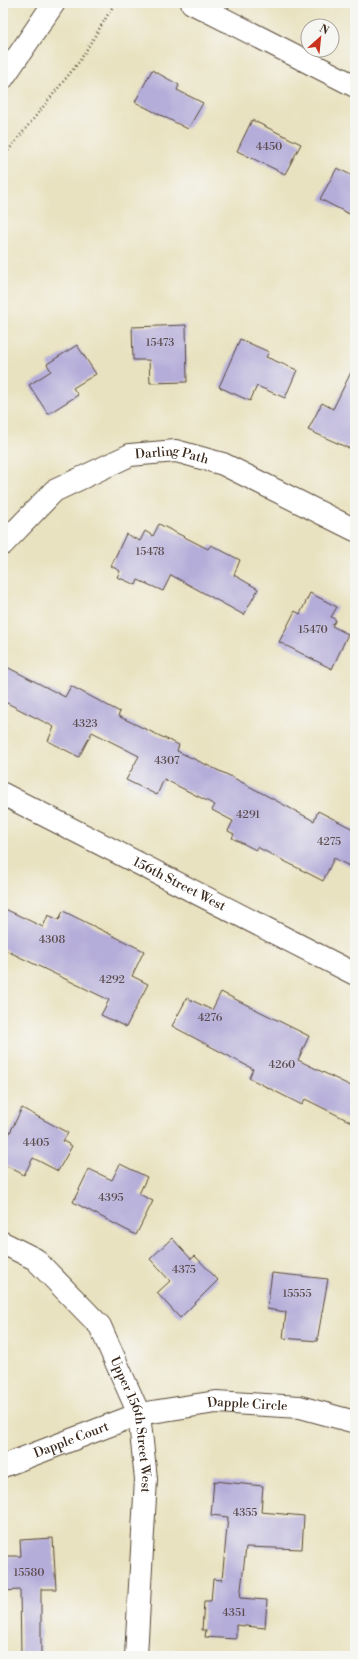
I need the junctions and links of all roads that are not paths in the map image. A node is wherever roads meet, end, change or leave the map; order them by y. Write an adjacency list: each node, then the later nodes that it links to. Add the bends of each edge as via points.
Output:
1 (54, 3): 3 (street)
2 (192, 3): 4 (street)
3 (3, 78)
4 (355, 86)
5 (355, 530): 6 (street, Darling Path, via 223,464 176,452 130,454 54,491)
6 (3, 544)
7 (3, 794): 8 (street, 156th Street West)
8 (355, 974)
9 (3, 1243): 10 (street, Upper 156th Street West, via 35,1259 100,1326)
10 (139, 1414): 11 (street, Dapple Circle, via 216,1402 300,1407); 12 (street, Dapple Court); 13 (street, Upper 156th Street West, via 146,1479)
11 (355, 1422)
12 (3, 1466)
13 (136, 1656)

